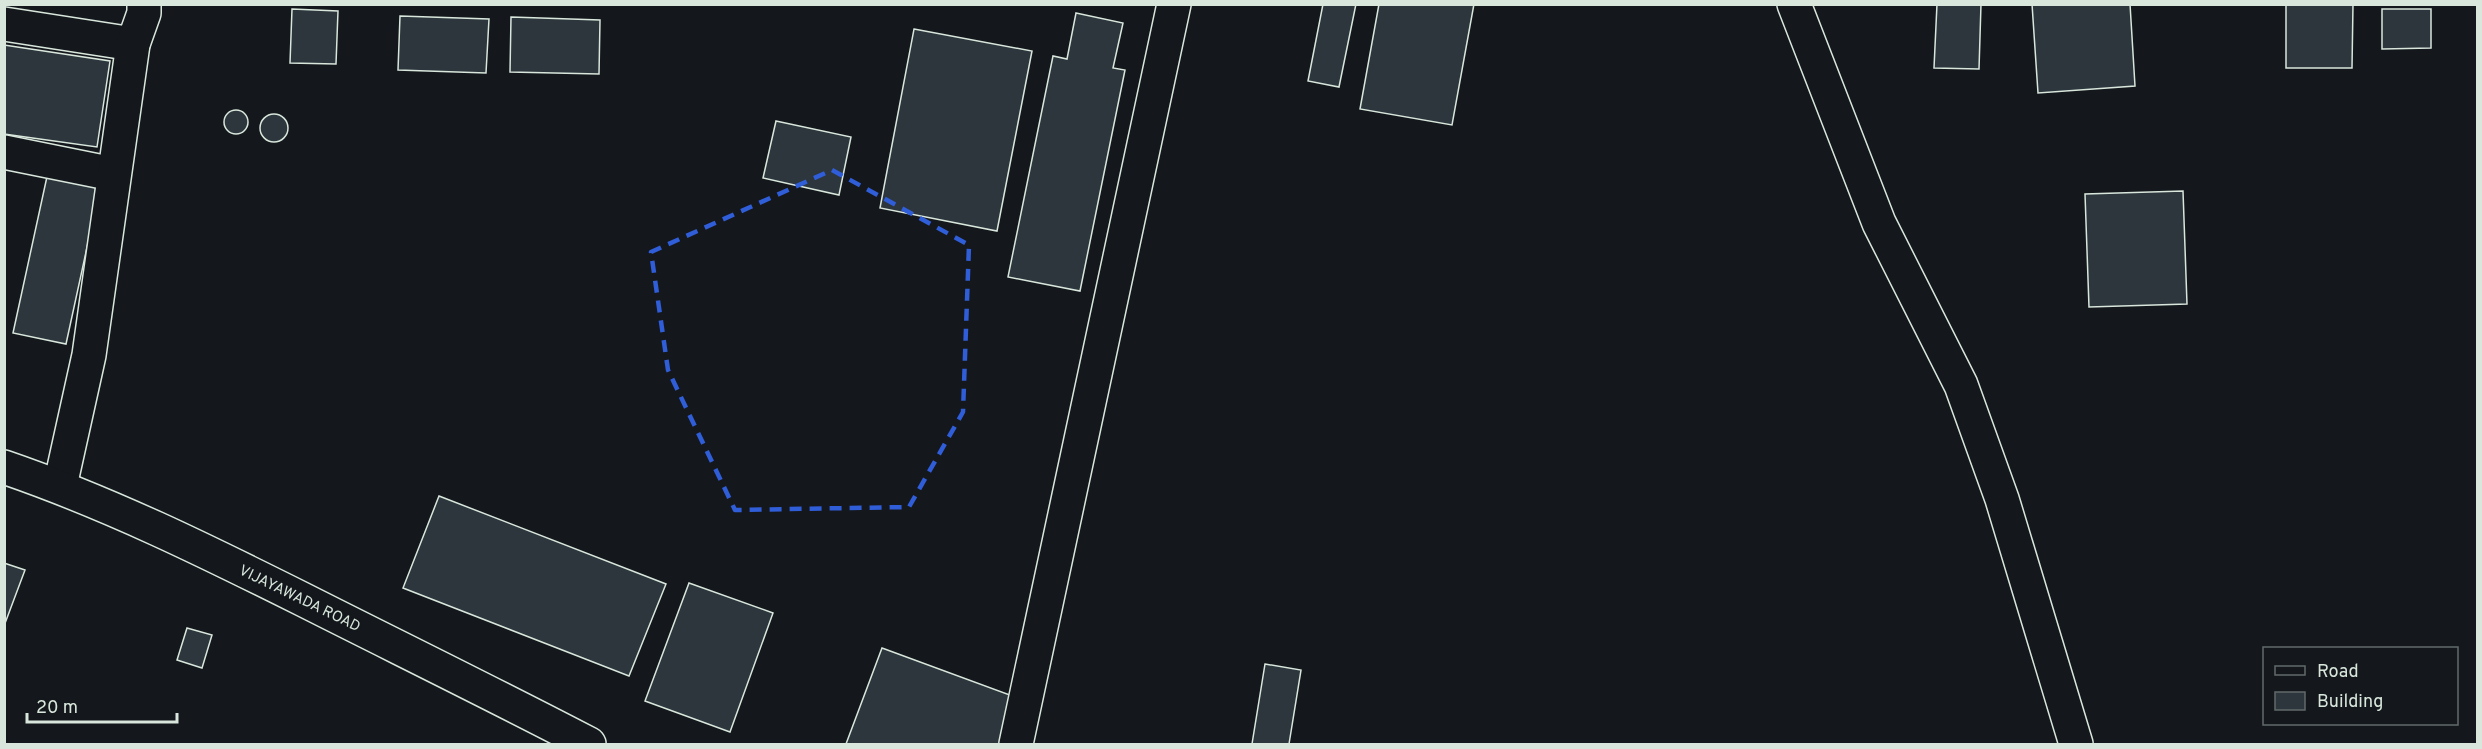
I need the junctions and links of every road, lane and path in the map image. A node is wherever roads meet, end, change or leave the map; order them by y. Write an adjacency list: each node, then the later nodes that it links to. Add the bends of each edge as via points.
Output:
1 (144, 4): 5 (street)
2 (1174, 4): 11 (street)
3 (1794, 4): 12 (street, via 1878,223 1961,385 2002,499)
4 (4, 24): 5 (street)
5 (133, 44): 7 (street)
6 (4, 152): 7 (street)
7 (113, 174): 9 (street, via 89,355)
8 (4, 467): 9 (street, VIJAYAWADA ROAD)
9 (60, 486): 10 (street, VIJAYAWADA ROAD, via 173,535)
10 (589, 744)
11 (1016, 744)
12 (2076, 744)

